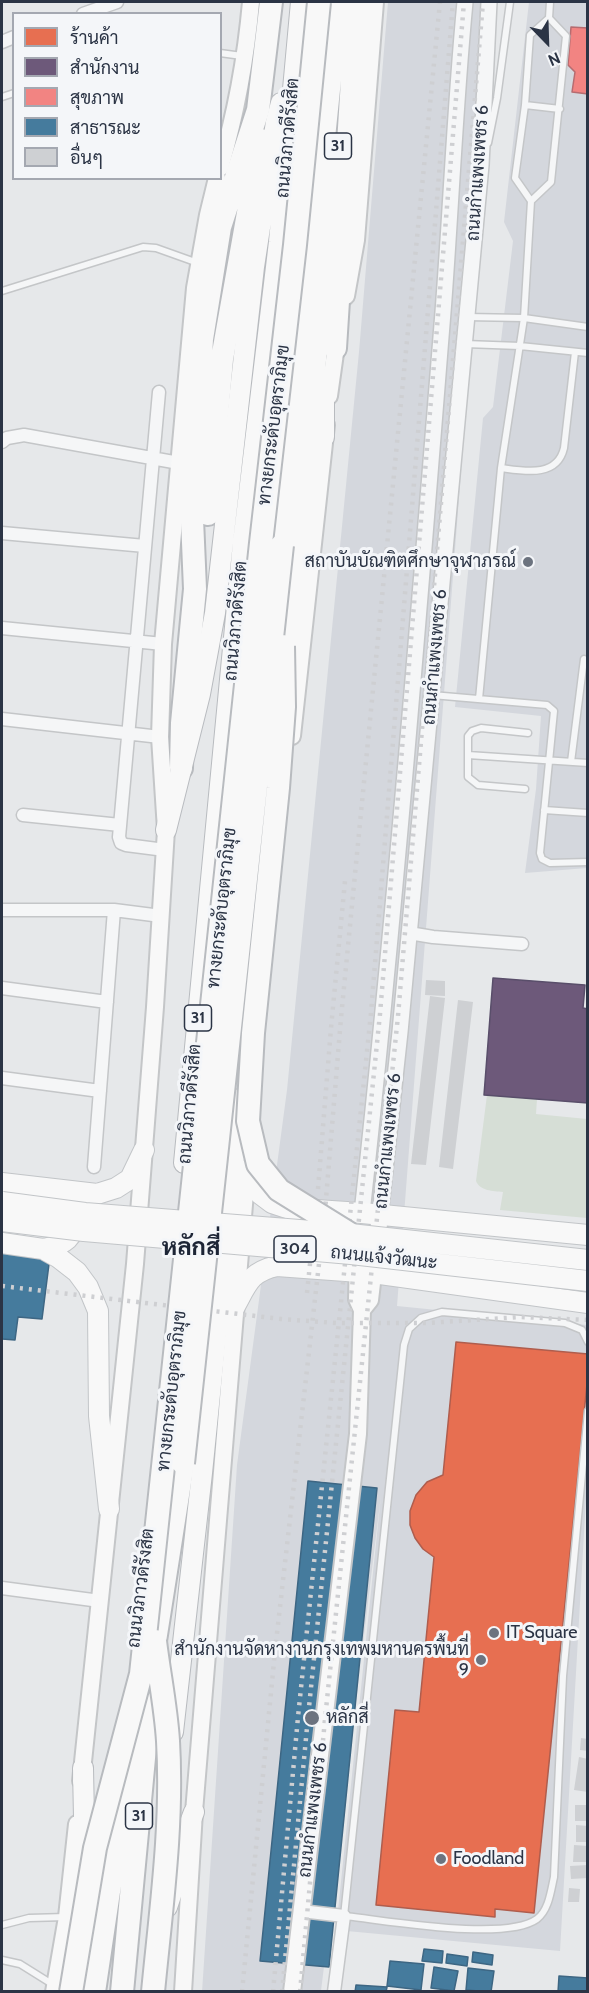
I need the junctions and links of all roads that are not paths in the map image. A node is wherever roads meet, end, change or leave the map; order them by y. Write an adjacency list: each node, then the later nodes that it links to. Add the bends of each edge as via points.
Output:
1 (117, 2): 13 (street)
2 (251, 2): 17 (main road)
3 (271, 2): 17 (highway)
4 (301, 2): 15 (main road, ถนนวิภาวดีรังสิต / 31)
5 (319, 2): 102 (highway, ทางยกระดับอุตราภิมุข / 31, bridge)
6 (338, 2): 44 (highway, ทางยกระดับอุตราภิมุข / 31)
7 (355, 2): 25 (main road, 31); 32 (highway)
8 (375, 2): 32 (main road, 31, via 355,250)
9 (465, 2): 40 (street, ถนนกำแพงเพชร 6)
10 (489, 2): 21 (street, ถนนกำแพงเพชร 6)
11 (510, 2): 21 (lane, via 491,133)
12 (550, 2): 14 (lane)
13 (89, 12)
14 (549, 18): 18 (lane, via 530,34); 19 (lane, via 566,36)
15 (296, 43): 60 (main road, via 276,122 254,267 215,613); 114 (main road, ถนนวิภาวดีรังสิต / 31, via 279,242 243,543 155,1467)
16 (222, 53): 17 (lane)
17 (255, 59): 20 (main road, via 238,99); 60 (highway, via 258,110 220,227 202,339 192,519 195,589)
18 (525, 105): 19 (lane); 23 (lane, via 515,178)
19 (560, 109): 23 (lane, via 551,182)
20 (222, 160)
21 (481, 165): 27 (street, ถนนกำแพงเพชร 6)
22 (217, 180): 24 (main road)
23 (531, 201): 28 (lane)
24 (199, 264): 26 (lane, via 156,248 142,247); 39 (main road)
25 (323, 290): 36 (main road); 111 (main road, 31)
26 (2, 291)
27 (466, 317): 28 (lane); 30 (street, ถนนกำแพงเพชร 6)
28 (524, 318): 29 (lane); 31 (lane)
29 (588, 327)
30 (463, 344): 31 (lane); 41 (street, ถนนกำแพงเพชร 6)
31 (520, 346): 33 (lane); 42 (lane)
32 (335, 348): 36 (main road, 31)
33 (574, 352): 34 (lane); 42 (lane, via 560,460 536,472)
34 (588, 353)
35 (159, 392): 38 (street)
36 (324, 437): 79 (main road, 31)
37 (2, 442): 38 (street, via 24,435)
38 (153, 459): 39 (street); 45 (street)
39 (179, 463): 48 (main road)
40 (430, 465): 41 (street); 83 (street, ถนนกำแพงเพชร 6, via 382,1031)
41 (452, 467): 50 (street, ถนนกำแพงเพชร 6)
42 (501, 468): 51 (lane)
43 (2, 533): 45 (street)
44 (282, 545): 86 (highway, bridge, via 284,707 248,1121 258,1164 279,1190); 101 (highway, ทางยกระดับอุตราภิมุข / 31, bridge, via 183,1463)
45 (145, 546): 47 (street)
46 (2, 628): 47 (street)
47 (136, 641): 48 (street); 54 (street)
48 (163, 644): 55 (main road)
49 (584, 659): 58 (lane)
50 (432, 695): 51 (lane); 71 (street, ถนนกำแพงเพชร 6)
51 (479, 699): 57 (lane, via 548,705 554,711)
52 (2, 719): 54 (street)
53 (528, 733): 56 (lane, via 481,728 472,731 468,736)
54 (128, 734): 55 (street); 65 (street)
55 (160, 737): 66 (main road)
56 (468, 755): 57 (lane); 61 (lane, via 468,777 478,785)
57 (550, 760): 58 (lane); 62 (lane)
58 (571, 762): 59 (lane)
59 (588, 763)
60 (181, 768): 66 (main road)
61 (525, 789)
62 (544, 810): 63 (lane); 67 (lane, via 542,859 550,863)
63 (588, 813)
64 (23, 815): 65 (street)
65 (120, 825): 66 (street, via 120,843)
66 (165, 840): 70 (main road)
67 (588, 862)
68 (2, 910): 69 (street)
69 (114, 910): 70 (street); 74 (street)
70 (161, 916): 77 (main road)
71 (409, 933): 72 (street); 83 (street, ถนนกำแพงเพชร 6)
72 (522, 944)
73 (2, 988): 74 (street)
74 (107, 1002): 76 (street)
75 (2, 1078): 76 (street)
76 (100, 1091): 78 (street)
77 (144, 1150): 81 (main road, via 130,1179 116,1188 97,1194); 98 (main road)
78 (94, 1167)
79 (246, 1172): 83 (main road, via 260,1194 272,1203 296,1211); 95 (main road, 31)
80 (2, 1183): 81 (main road)
81 (62, 1190): 89 (main road, via 73,1202 76,1226 67,1241)
82 (2, 1202): 86 (main road, ถนนแจ้งวัฒนะ / 304, bridge, via 85,1213)
83 (371, 1214): 84 (main road); 91 (main road, ถนนกำแพงเพชร 6)
84 (434, 1219): 87 (main road); 92 (main road, via 413,1232 407,1248 413,1272)
85 (2, 1221): 93 (main road, ถนนแจ้งวัฒนะ / 304, bridge)
86 (350, 1234): 90 (main road, ถนนแจ้งวัฒนะ / 304, bridge)
87 (588, 1234)
88 (2, 1243): 89 (main road)
89 (43, 1249): 98 (main road, via 77,1272 99,1311 99,1416)
90 (588, 1260)
91 (365, 1273): 92 (main road, ถนนแจ้งวัฒนะ); 95 (main road, ถนนแจ้งวัฒนะ, via 277,1266 265,1269 253,1275); 106 (main road, ถนนกำแพงเพชร 6, via 370,1300 362,1310 358,1434)
92 (429, 1281): 94 (main road, ถนนแจ้งวัฒนะ)
93 (588, 1281)
94 (588, 1303)
95 (234, 1308): 104 (main road, 31)
96 (588, 1342): 107 (lane, via 582,1330 565,1323 442,1312 421,1318 409,1329 404,1345)
97 (588, 1411): 107 (lane, via 563,1676 554,1877 549,1902 538,1918 514,1928 473,1930)
98 (109, 1509): 100 (main road)
99 (2, 1588): 100 (street)
100 (100, 1601): 103 (main road)
101 (155, 1641): 111 (highway, bridge, via 168,1741 168,1797 166,1857); 115 (highway, ทางยกระดับอุตราภิมุข / 31, bridge)
102 (141, 1674): 112 (highway, bridge); 114 (highway, ทางยกระดับอุตราภิมุข / 31, bridge)
103 (83, 1768): 108 (main road); 114 (main road)
104 (194, 1812): 105 (main road, via 181,1846); 117 (main road, 31)
105 (175, 1883): 111 (main road); 116 (highway)
106 (301, 1911): 107 (street); 113 (main road, ถนนกำแพงเพชร 6)
107 (344, 1916): 118 (street)
108 (67, 1917): 109 (lane, via 29,1918); 112 (main road)
109 (2, 1925)
110 (2, 1960): 112 (lane, via 20,1964)
111 (147, 1986)
112 (60, 1990)
113 (292, 1990)
114 (91, 1992)
115 (122, 1992)
116 (163, 1992)
117 (183, 1992)
118 (334, 1992)

